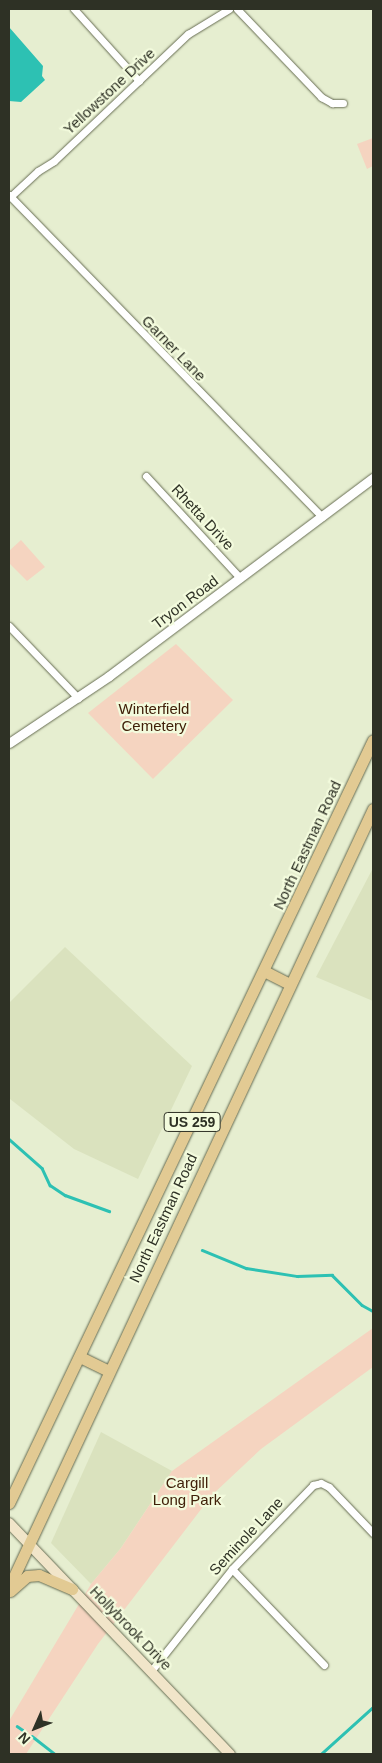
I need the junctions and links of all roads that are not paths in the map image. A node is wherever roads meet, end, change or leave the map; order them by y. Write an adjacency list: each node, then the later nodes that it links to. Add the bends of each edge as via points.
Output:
1 (74, 9): 4 (street)
2 (229, 9): 4 (street, Yellowstone Drive, via 188,34)
3 (238, 9): 5 (street, via 321,97 332,103)
4 (140, 81): 6 (street, Yellowstone Drive, via 52,164 38,171)
5 (343, 103)
6 (10, 196): 9 (street, Garner Lane)
7 (146, 476): 10 (street, Rhetta Drive)
8 (373, 478): 9 (street, Tryon Road)
9 (322, 517): 10 (street, Tryon Road)
10 (240, 578): 12 (street, Tryon Road)
11 (9, 626): 12 (street)
12 (78, 698): 14 (street, Tryon Road)
13 (373, 740): 16 (main road, North Eastman Road / US 259)
14 (9, 743)
15 (373, 809): 17 (main road, North Eastman Road / US 259)
16 (264, 971): 17 (main road); 18 (main road, North Eastman Road / US 259)
17 (290, 984): 19 (main road, North Eastman Road / US 259)
18 (80, 1357): 19 (main road); 20 (main road, North Eastman Road / US 259)
19 (109, 1371): 25 (main road, North Eastman Road / US 259)
20 (25, 1470): 21 (main road); 22 (main road, North Eastman Road / US 259)
21 (9, 1485)
22 (9, 1504)
23 (9, 1523): 25 (main road, Hollybrook Drive)
24 (373, 1533): 26 (street, Seminole Lane, via 331,1488 317,1483)
25 (29, 1544): 27 (main road, North Eastman Road / US 259); 28 (main road, Hollybrook Drive)
26 (232, 1569): 30 (street); 31 (street, Seminole Lane)
27 (9, 1587)
28 (72, 1589): 29 (main road, via 39,1575 27,1576); 31 (main road, Hollybrook Drive)
29 (9, 1592)
30 (324, 1665)
31 (151, 1671): 32 (main road, Hollybrook Drive)
32 (230, 1754)

